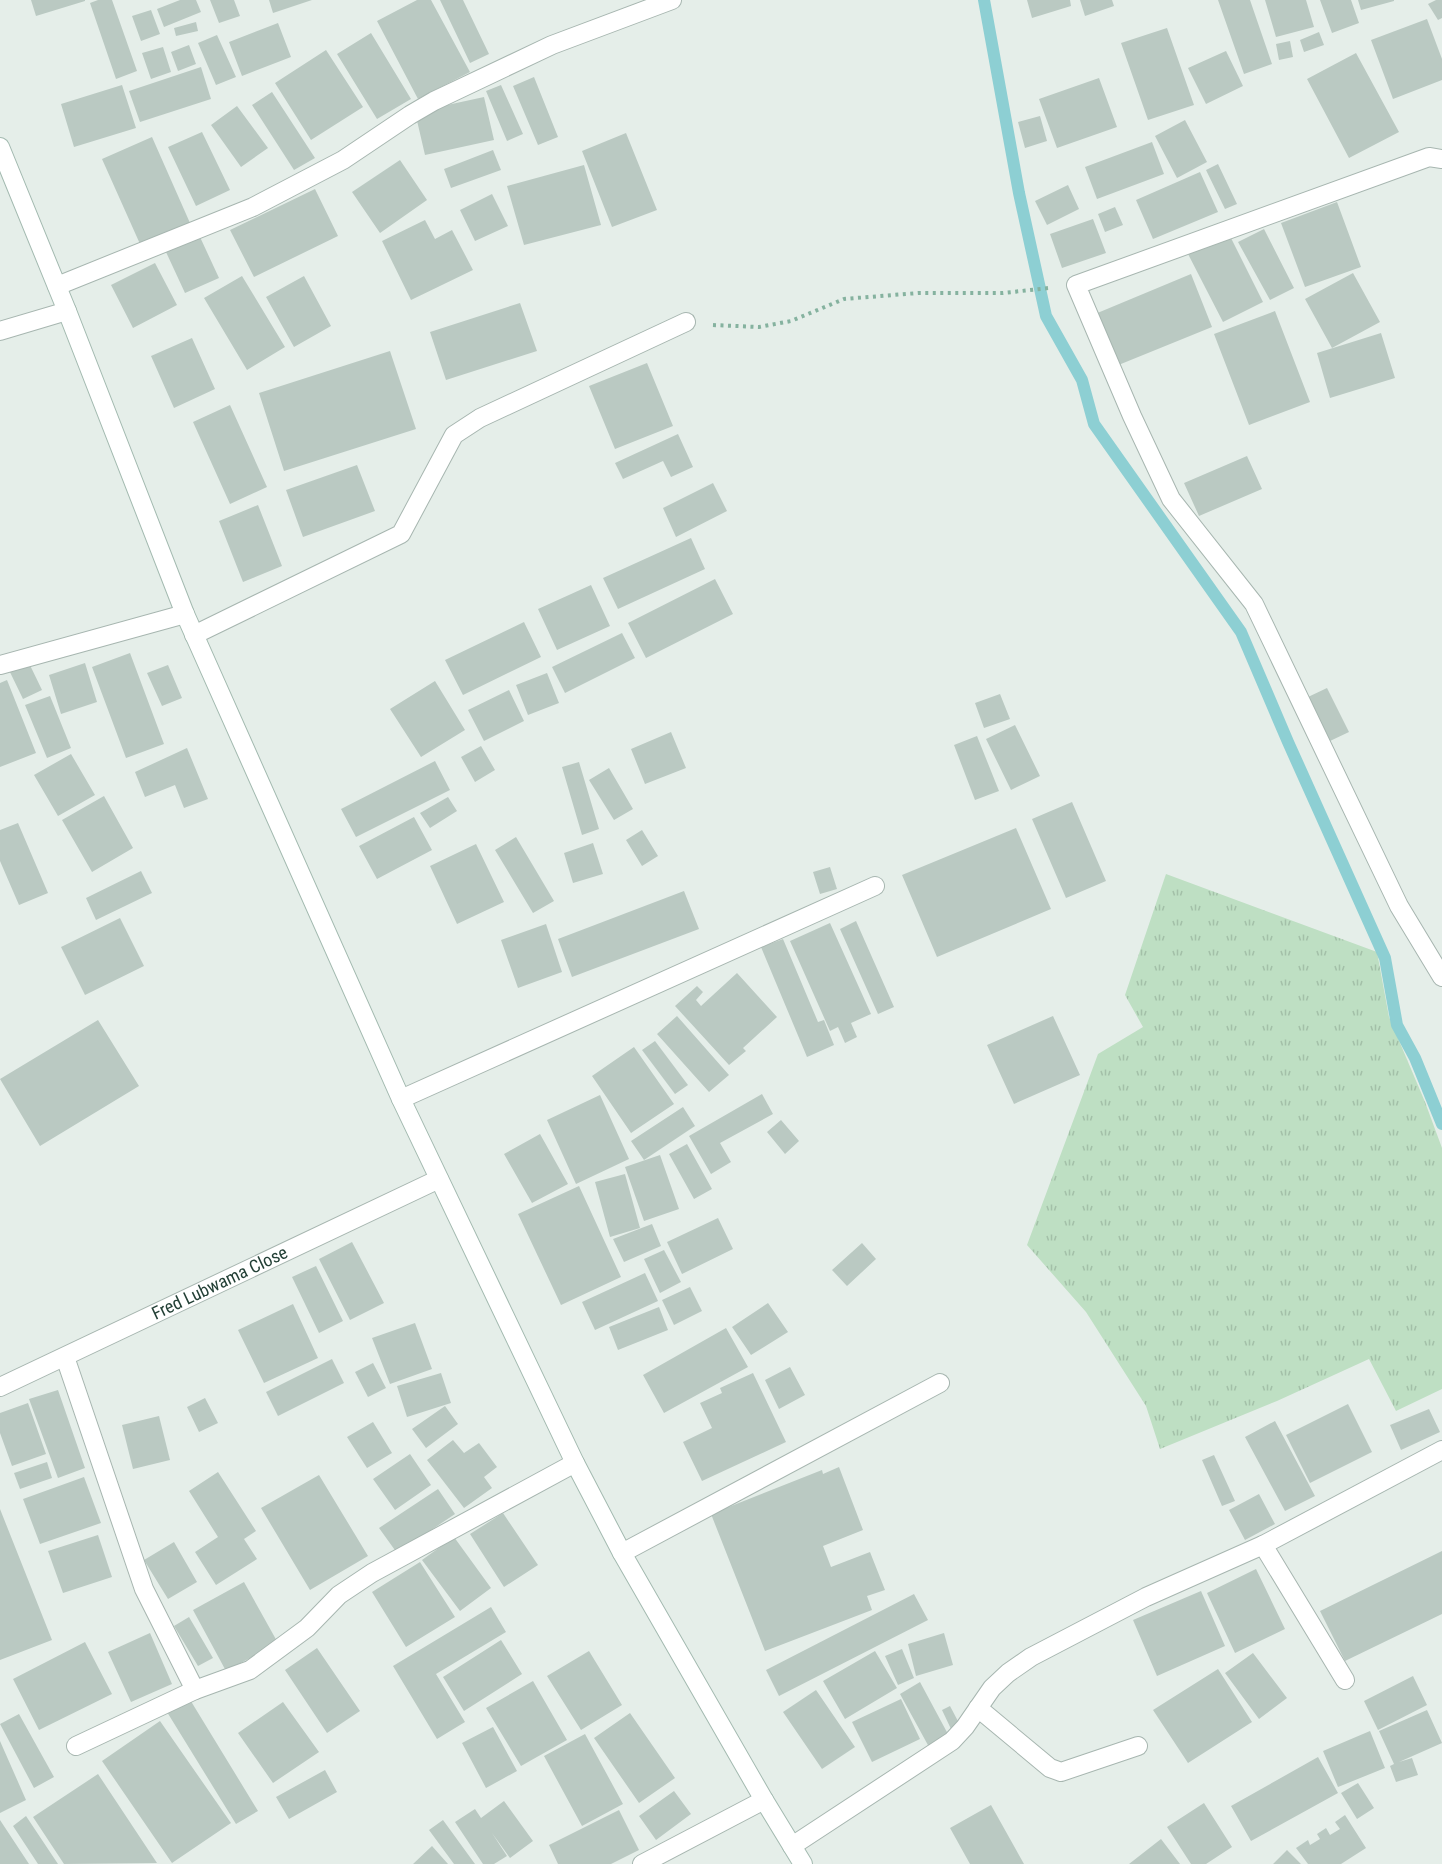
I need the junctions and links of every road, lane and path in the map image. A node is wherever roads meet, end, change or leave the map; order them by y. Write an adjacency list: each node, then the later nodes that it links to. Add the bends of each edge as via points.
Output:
1 (672, 0): 4 (street, via 552,45 434,101 343,160 253,207)
2 (0, 147): 4 (street)
3 (1442, 159): 13 (street, via 1429,157 1076,285 1171,499 1254,604 1399,906)
4 (57, 286): 6 (street)
5 (1059, 287): 7 (path, via 844,299 791,321 759,327)
6 (67, 311): 8 (street); 9 (street)
7 (686, 322): 10 (street, via 480,418 454,435 401,534)
8 (0, 331)
9 (185, 614): 10 (street); 11 (street)
10 (194, 635): 14 (street)
11 (0, 665)
12 (875, 886): 14 (street)
13 (1442, 977)
14 (400, 1099): 15 (street)
15 (439, 1179): 16 (street, Fred Lubwama Close); 20 (street)
16 (65, 1357): 18 (street, Fred Lubwama Close); 24 (street, via 144,1589)
17 (940, 1383): 22 (street)
18 (0, 1388)
19 (1442, 1450): 21 (street)
20 (575, 1463): 22 (street); 24 (street, via 372,1573 339,1595 308,1628 250,1670)
21 (1263, 1545): 23 (street); 25 (street, via 1146,1597 1031,1657 992,1688)
22 (622, 1553): 28 (street)
23 (1345, 1680)
24 (195, 1690): 26 (street)
25 (978, 1708): 27 (street, via 1050,1768 1061,1772); 29 (street, via 952,1741)
26 (76, 1746)
27 (1138, 1746)
28 (764, 1800): 29 (street); 30 (street)
29 (792, 1846): 31 (street)
30 (642, 1864)
31 (803, 1864)

